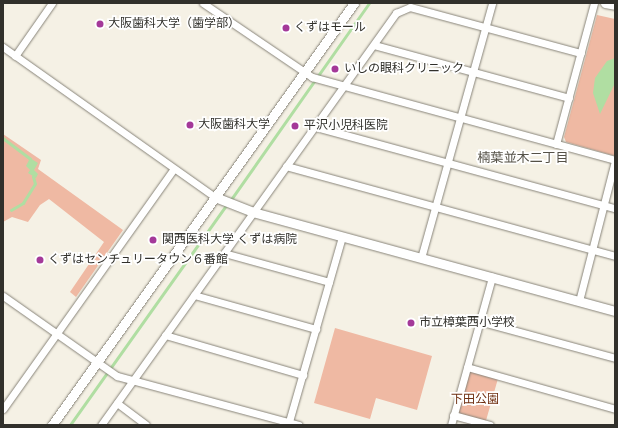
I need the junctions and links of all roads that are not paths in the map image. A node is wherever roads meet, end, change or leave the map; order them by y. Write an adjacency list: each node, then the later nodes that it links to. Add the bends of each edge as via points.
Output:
1 (52, 3): 12 (street)
2 (203, 3): 14 (street)
3 (354, 3): 14 (street)
4 (492, 3): 8 (street)
5 (594, 3): 11 (street)
6 (605, 3): 7 (street)
7 (615, 5)
8 (485, 27): 9 (street, via 410,7 396,13); 11 (street); 13 (street)
9 (374, 45): 13 (street); 15 (street)
10 (3, 48): 12 (street)
11 (580, 53): 16 (street)
12 (15, 56): 23 (street)
13 (472, 72): 16 (street); 17 (street)
14 (303, 73): 15 (street); 24 (street)
15 (344, 86): 17 (street); 18 (street)
16 (569, 98): 19 (street)
17 (460, 118): 19 (street); 21 (street)
18 (316, 127): 21 (street); 22 (street)
19 (556, 144): 20 (street)
20 (615, 160): 25 (street)
21 (447, 163): 25 (street); 26 (street)
22 (286, 166): 26 (street); 28 (street)
23 (173, 170): 24 (street); 42 (street)
24 (215, 197): 28 (street); 45 (street)
25 (604, 205): 27 (street); 30 (street)
26 (435, 207): 30 (street); 33 (street)
27 (615, 208)
28 (253, 212): 29 (street); 31 (street)
29 (342, 237): 33 (street); 35 (street)
30 (592, 250): 32 (street); 38 (street)
31 (224, 253): 35 (street); 36 (street)
32 (615, 256)
33 (421, 258): 34 (street)
34 (492, 277): 38 (street); 40 (street)
35 (329, 282): 41 (street)
36 (194, 295): 41 (street); 43 (street)
37 (3, 296): 42 (street)
38 (579, 301): 39 (street)
39 (615, 311)
40 (480, 321): 44 (street); 46 (street)
41 (316, 329): 47 (street)
42 (55, 333): 45 (street); 51 (street)
43 (165, 335): 47 (street); 48 (street)
44 (615, 358)
45 (99, 363): 48 (street); 54 (street)
46 (467, 368): 50 (street); 52 (street)
47 (303, 375): 53 (street)
48 (132, 382): 49 (street); 53 (street)
49 (117, 403): 55 (street); 56 (street)
50 (615, 408)
51 (3, 409)
52 (453, 415): 58 (street); 59 (street)
53 (289, 424): 57 (street)
54 (52, 425)
55 (101, 425)
56 (146, 425)
57 (299, 425)
58 (451, 425)
59 (490, 425)

